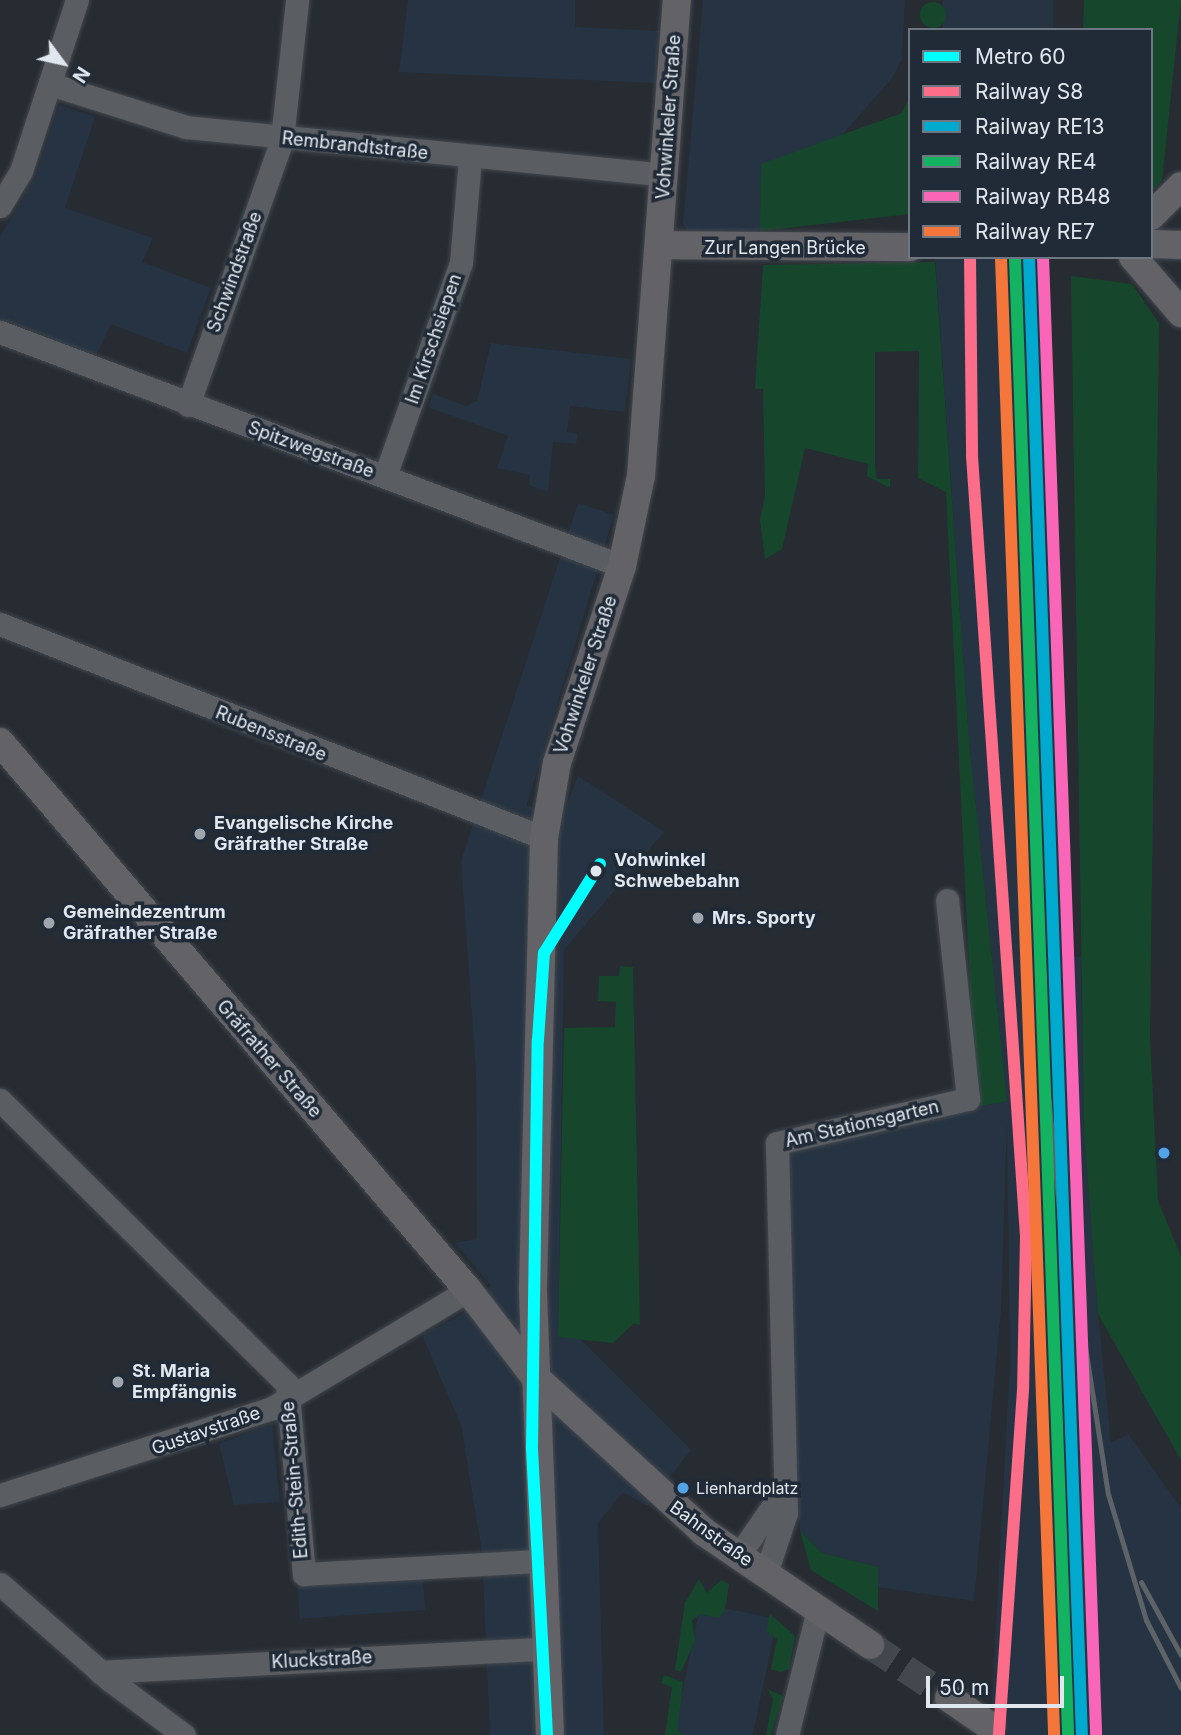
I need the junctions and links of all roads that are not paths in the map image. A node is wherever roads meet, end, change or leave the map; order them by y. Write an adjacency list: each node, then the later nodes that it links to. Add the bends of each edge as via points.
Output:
1 (77, 0): 4 (street)
2 (296, 0): 5 (street, Schwindstraße)
3 (677, 0): 7 (main road, Vohwinkeler Straße)
4 (50, 84): 5 (street, Rembrandtstraße, via 186,127); 9 (street, via 21,171)
5 (282, 139): 6 (street, Rembrandtstraße); 18 (street, Schwindstraße)
6 (470, 157): 7 (street, Rembrandtstraße); 19 (street, Im Kirschsiepen, via 461,263)
7 (666, 175): 12 (main road, Vohwinkeler Straße)
8 (1181, 186): 10 (main road)
9 (0, 206)
10 (1153, 214)
11 (1153, 244): 13 (main road)
12 (660, 245): 14 (main road, Zur Langen Brücke, via 758,251); 20 (main road, Vohwinkeler Straße, via 641,476)
13 (1181, 245)
14 (908, 247)
15 (1135, 259): 16 (main road)
16 (1181, 313)
17 (0, 332): 18 (street, Spitzwegstraße)
18 (188, 405): 19 (street, Spitzwegstraße)
19 (385, 476): 20 (street, Spitzwegstraße)
20 (622, 566): 23 (main road, Vohwinkeler Straße, via 557,763)
21 (0, 624): 23 (street, Rubensstraße)
22 (0, 742): 26 (main road, Gräfrather Straße)
23 (544, 838): 27 (main road, Vohwinkeler Straße)
24 (947, 900): 29 (street, Am Stationsgarten, via 968,1100 777,1143)
25 (0, 1100): 28 (street, Edith-Stein-Straße, via 287,1384)
26 (468, 1290): 27 (main road, Gräfrather Straße); 28 (street, Gustavstraße)
27 (535, 1377): 31 (main road, Bahnstraße, via 664,1499); 32 (main road, Vohwinkeler Straße)
28 (287, 1396): 30 (street, Gustavstraße, via 272,1408 180,1440); 32 (street, Edith-Stein-Straße, via 304,1574)
29 (783, 1491): 31 (street); 33 (street, Am Stationsgarten, via 784,1532)
30 (0, 1495)
31 (739, 1555): 33 (main road, Bahnstraße)
32 (540, 1561): 37 (main road, Vohwinkeler Straße)
33 (766, 1573): 35 (main road, Bahnstraße)
34 (0, 1584): 38 (street)
35 (818, 1610): 36 (main road, Bahnstraße); 43 (street)
36 (870, 1645)
37 (545, 1649): 38 (street, Kluckstraße); 42 (main road, Vohwinkeler Straße)
38 (100, 1672): 41 (street)
39 (949, 1698): 40 (main road)
40 (990, 1726)
41 (184, 1735)
42 (550, 1735)
43 (787, 1735)

